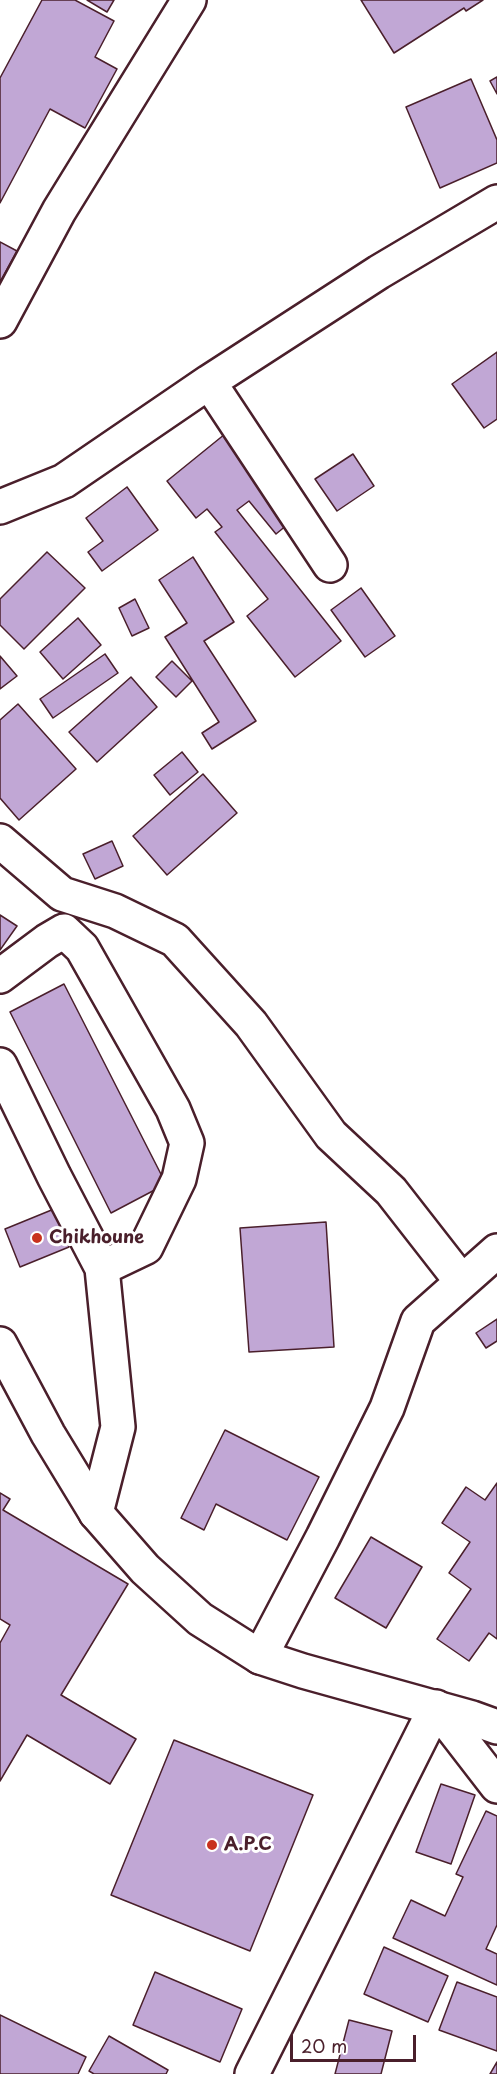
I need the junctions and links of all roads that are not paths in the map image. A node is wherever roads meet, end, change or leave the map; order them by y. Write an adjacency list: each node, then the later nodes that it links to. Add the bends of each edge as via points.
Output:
1 (189, 0): 3 (street, via 59,212)
2 (497, 202): 4 (street, via 379,272)
3 (0, 321)
4 (209, 382): 5 (street, via 64,481); 6 (street)
5 (0, 507)
6 (330, 565)
7 (0, 841): 14 (street, via 62,894 116,911 175,940 251,1024 331,1135 391,1191)
8 (0, 869): 9 (street, via 42,905)
9 (64, 931): 10 (street); 13 (street, via 82,948 173,1109 187,1143 179,1179 146,1247)
10 (0, 976)
11 (0, 1065): 13 (street)
12 (497, 1251): 14 (street)
13 (102, 1268): 16 (street, via 118,1427)
14 (462, 1282): 17 (street, via 418,1321 387,1408)
15 (0, 1344): 16 (street)
16 (96, 1513): 17 (street, via 145,1569 200,1619)
17 (260, 1657): 18 (street)
18 (436, 1707): 19 (street); 20 (street); 21 (street)
19 (497, 1727)
20 (497, 1786)
21 (252, 2074)

